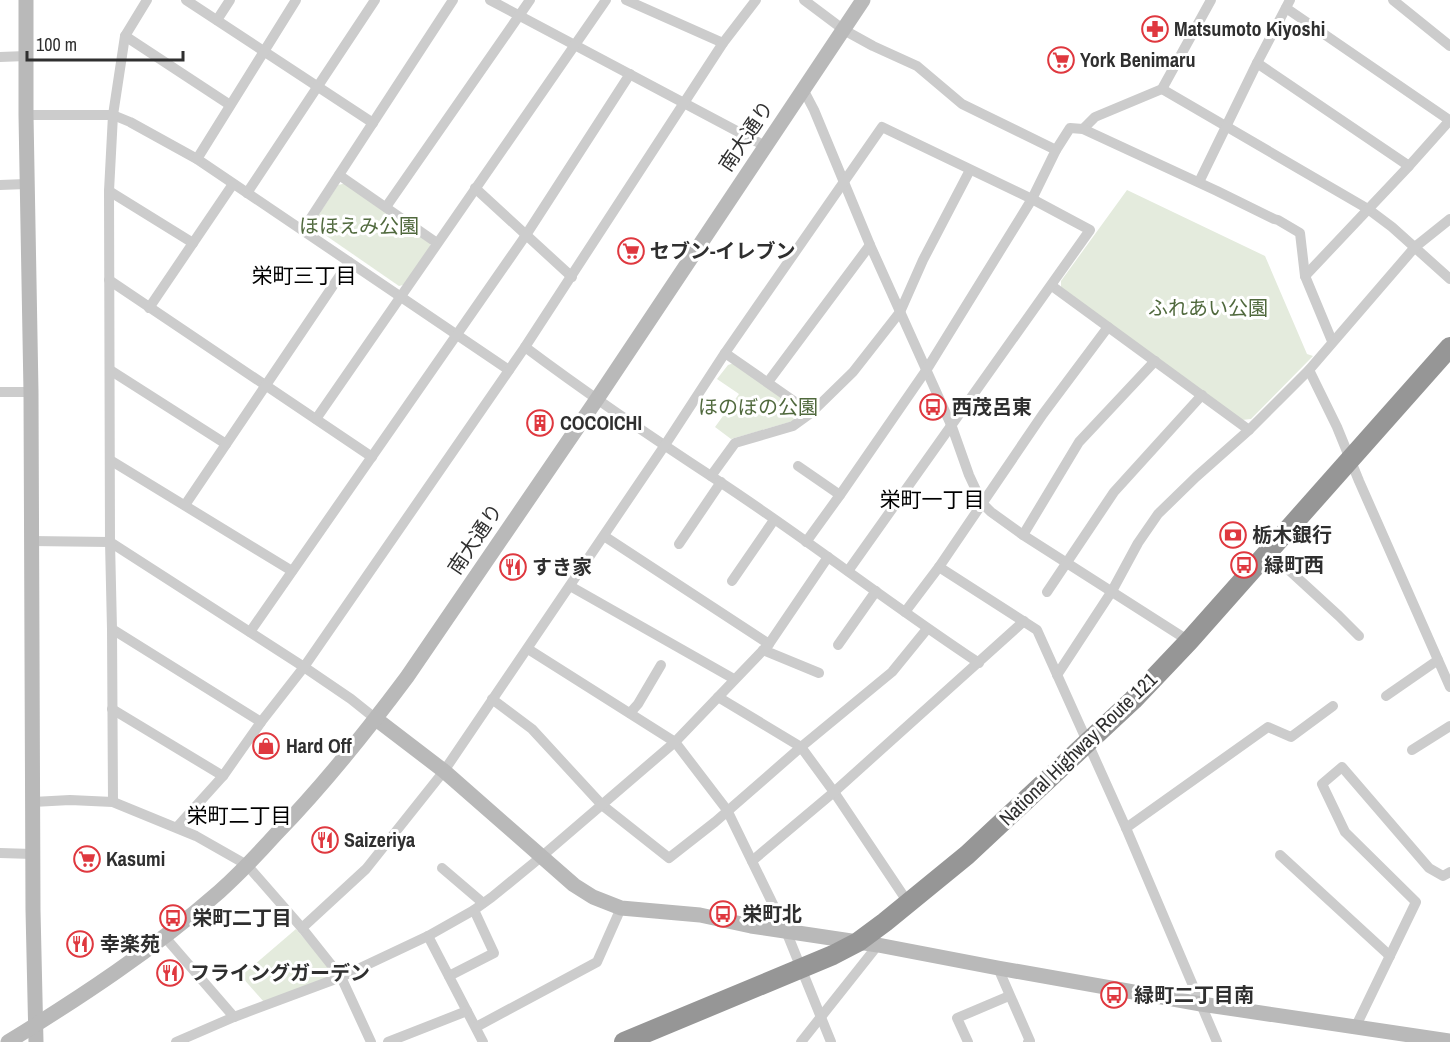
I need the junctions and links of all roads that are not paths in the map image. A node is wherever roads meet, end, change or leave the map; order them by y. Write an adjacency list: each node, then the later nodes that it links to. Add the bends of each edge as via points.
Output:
1 (26, 0): 26 (street)
2 (147, 0): 21 (street)
3 (186, 0): 19 (street)
4 (230, 0): 19 (street)
5 (296, 0): 25 (street)
6 (375, 0): 30 (street)
7 (453, 0): 38 (street)
8 (490, 0): 18 (street)
9 (530, 0): 18 (street)
10 (606, 0): 23 (street)
11 (626, 0): 22 (street)
12 (756, 0): 22 (street)
13 (804, 0): 20 (street)
14 (863, 0): 20 (street, 南大通り)
15 (1211, 0): 32 (street)
16 (1393, 0): 24 (street)
17 (1288, 4): 28 (street); 37 (street)
18 (519, 15): 23 (street); 56 (street)
19 (217, 20): 25 (street)
20 (844, 30): 31 (street, 南大通り); 42 (street, via 917,66 962,104)
21 (125, 36): 34 (street); 36 (street)
22 (723, 43): 33 (street)
23 (574, 45): 29 (street); 52 (street)
24 (1450, 46)
25 (263, 51): 30 (street); 34 (street)
26 (26, 56): 27 (street); 35 (street)
27 (0, 57)
28 (1257, 63): 39 (street); 44 (street)
29 (630, 74): 33 (street); 60 (street)
30 (318, 87): 38 (street); 54 (street)
31 (803, 89): 41 (street, 南大通り); 47 (street)
32 (1162, 89): 39 (street); 40 (street, via 1095,117)
33 (684, 103): 41 (street); 67 (street)
34 (230, 105): 43 (street)
35 (26, 115): 36 (street); 49 (street)
36 (113, 115): 43 (street); 53 (street)
37 (1450, 120): 44 (street)
38 (373, 123): 46 (street)
39 (1226, 127): 48 (street); 57 (street)
40 (1083, 129): 42 (street, via 1070,128); 48 (street)
41 (765, 146): 90 (street, 南大通り)
42 (1056, 150): 55 (street)
43 (197, 159): 50 (street)
44 (1409, 166): 57 (street)
45 (970, 170): 47 (street, via 882,127); 55 (street); 73 (street)
46 (339, 175): 56 (street); 59 (street)
47 (844, 180): 63 (street); 79 (street)
48 (1199, 182): 66 (street, via 1300,233)
49 (26, 184): 51 (street); 88 (street)
50 (233, 184): 54 (street); 61 (street)
51 (0, 185)
52 (475, 188): 60 (street); 62 (street)
53 (109, 190): 61 (street); 69 (street)
54 (247, 193): 59 (street)
55 (1032, 199): 70 (street, via 1090,230); 81 (street)
56 (387, 207): 62 (street)
57 (1368, 209): 64 (street); 66 (street)
58 (1450, 219): 64 (street)
59 (303, 230): 65 (street)
60 (526, 235): 67 (street); 75 (street)
61 (193, 243): 72 (street)
62 (437, 243): 71 (street)
63 (870, 245): 73 (street); 85 (street)
64 (1415, 248): 68 (street); 76 (street)
65 (349, 262): 71 (street); 86 (street)
66 (1305, 276): 76 (street)
67 (572, 277): 77 (street)
68 (1450, 279)
69 (108, 280): 72 (street); 82 (street)
70 (1052, 286): 74 (street); 93 (street)
71 (400, 297): 75 (street); 92 (street)
72 (149, 308): 86 (street)
73 (900, 312): 81 (street); 91 (street, via 853,372)
74 (1108, 327): 80 (street); 103 (street)
75 (457, 335): 83 (street); 97 (street)
76 (1332, 341): 84 (street)
77 (525, 347): 83 (street); 90 (street)
78 (1450, 347): 98 (highway, National Highway Route 121)
79 (725, 353): 85 (street); 96 (street)
80 (1155, 361): 89 (street); 106 (street, via 1079,442)
81 (927, 369): 93 (street); 102 (street)
82 (110, 370): 95 (street); 99 (street)
83 (509, 370): 136 (street)
84 (1309, 370): 94 (street); 98 (street)
85 (768, 382): 91 (street)
86 (266, 386): 92 (street); 95 (street)
87 (0, 392): 88 (street)
88 (31, 392): 108 (street)
89 (1202, 395): 94 (street); 114 (street, via 1114,492)
90 (597, 399): 96 (street); 147 (street, 南大通り)
91 (811, 413): 101 (street, via 793,426 735,443)
92 (316, 419): 97 (street)
93 (952, 427): 103 (street); 117 (street)
94 (1249, 430): 121 (street, via 1158,514)
95 (226, 444): 104 (street)
96 (665, 445): 101 (street); 107 (street)
97 (372, 457): 116 (street)
98 (1350, 459): 112 (highway, National Highway Route 121); 133 (street)
99 (110, 460): 104 (street); 110 (street)
100 (798, 466): 102 (street)
101 (716, 479): 105 (street); 111 (street)
102 (840, 495): 109 (street)
103 (982, 503): 106 (street); 115 (street)
104 (184, 505): 116 (street)
105 (774, 520): 109 (street); 118 (street)
106 (1023, 534): 114 (street)
107 (604, 536): 119 (street); 131 (street)
108 (31, 541): 110 (street); 157 (street)
109 (806, 542): 113 (street)
110 (110, 543): 125 (street); 127 (street)
111 (679, 544)
112 (1268, 551): 128 (street); 129 (highway, National Highway Route 121)
113 (828, 557): 117 (street); 131 (street)
114 (1066, 561): 121 (street); 122 (street)
115 (939, 567): 123 (street); 124 (street)
116 (292, 571): 127 (street)
117 (848, 571): 120 (street)
118 (732, 581)
119 (570, 586): 132 (street); 139 (street)
120 (876, 591): 123 (street); 130 (street)
121 (1112, 591): 129 (street); 138 (street)
122 (1047, 592)
123 (905, 612): 126 (street)
124 (1024, 621): 134 (street); 138 (street, via 1037,630)
125 (112, 629): 145 (street); 148 (street)
126 (927, 629): 134 (street); 152 (street, via 892,672)
127 (250, 632): 136 (street)
128 (1359, 636)
129 (1189, 641): 151 (highway, National Highway Route 121)
130 (838, 645)
131 (766, 647): 137 (street); 139 (street)
132 (528, 649): 143 (street); 146 (street)
133 (1438, 660): 140 (street); 141 (street)
134 (978, 663): 156 (street)
135 (661, 665): 146 (street)
136 (304, 667): 147 (street); 148 (street)
137 (819, 673)
138 (1057, 675): 151 (street)
139 (734, 679): 142 (street)
140 (1450, 687)
141 (1386, 696)
142 (718, 697): 150 (street); 152 (street)
143 (492, 699): 154 (street); 159 (street, via 532,729)
144 (1333, 706): 162 (street, via 1291,737 1268,726)
145 (112, 709): 155 (street); 158 (street)
146 (630, 713): 150 (street)
147 (376, 719): 154 (street); 168 (street, 南大通り, via 316,792)
148 (261, 722): 155 (street)
149 (1450, 726): 153 (street)
150 (675, 742): 159 (street); 160 (street)
151 (1087, 744): 162 (street); 172 (highway, National Highway Route 121)
152 (801, 747): 156 (street); 160 (street)
153 (1412, 750)
154 (444, 771): 166 (street); 175 (street, via 366,869)
155 (223, 776): 161 (street)
156 (834, 792): 167 (street); 172 (street)
157 (33, 802): 158 (street); 164 (street)
158 (112, 802): 161 (street)
159 (602, 805): 160 (street, via 669,858); 166 (street)
160 (727, 810): 167 (street)
161 (177, 827): 168 (street)
162 (1126, 828): 187 (street)
163 (0, 853): 164 (street)
164 (33, 854): 191 (street)
165 (1280, 855): 181 (street)
166 (541, 857): 171 (street); 173 (street, via 583,891)
167 (752, 861): 176 (street)
168 (247, 866): 175 (street); 177 (street, 南大通り)
169 (442, 868): 171 (street)
170 (1450, 872): 181 (street, via 1443,876 1429,868 1342,767 1322,784 1346,832 1416,902)
171 (483, 903): 174 (street)
172 (909, 904): 179 (highway, National Highway Route 121)
173 (621, 908): 176 (street, via 700,915); 192 (street, via 597,962)
174 (474, 910): 178 (street); 184 (street, via 494,953)
175 (302, 928): 185 (street)
176 (786, 931): 179 (street); 183 (street)
177 (164, 936): 189 (street); 191 (street, 南大通り)
178 (428, 936): 184 (street); 185 (street)
179 (858, 942): 180 (street); 183 (highway, National Highway Route 121)
180 (878, 945): 182 (street); 190 (street)
181 (1390, 956): 193 (street)
182 (998, 968): 186 (street); 187 (street)
183 (801, 969): 190 (street); 202 (highway, National Highway Route 121)
184 (449, 976): 188 (street)
185 (341, 977): 189 (street); 199 (street)
186 (1009, 996): 205 (street, via 957,1018); 206 (street)
187 (1201, 1004): 193 (street); 207 (street)
188 (467, 1011): 192 (street); 200 (street)
189 (234, 1017): 198 (street)
190 (821, 1018): 203 (street); 204 (street)
191 (36, 1024): 195 (street); 196 (street); 197 (street)
192 (476, 1027): 201 (street)
193 (1355, 1028): 194 (street)
194 (1449, 1041)
195 (8, 1042)
196 (19, 1042)
197 (36, 1042)
198 (176, 1042)
199 (371, 1042)
200 (388, 1042)
201 (483, 1042)
202 (624, 1042)
203 (801, 1042)
204 (831, 1042)
205 (968, 1042)
206 (1028, 1042)
207 (1217, 1042)

